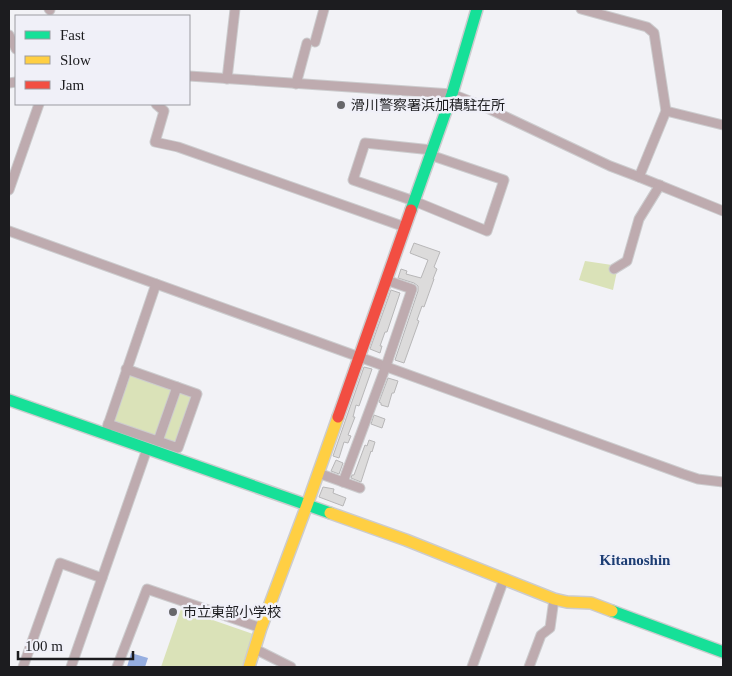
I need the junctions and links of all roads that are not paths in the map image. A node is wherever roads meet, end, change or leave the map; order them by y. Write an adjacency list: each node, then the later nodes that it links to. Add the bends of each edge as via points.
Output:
1 (235, 9): 8 (street)
2 (324, 9): 9 (street)
3 (477, 9): 10 (street)
4 (582, 9): 13 (street, via 648,26 654,33)
5 (9, 35): 6 (street)
6 (15, 47)
7 (190, 76): 8 (street)
8 (227, 79): 9 (street)
9 (296, 84): 10 (street)
10 (452, 94): 15 (street); 16 (street)
11 (39, 105): 18 (street)
12 (157, 105): 21 (street, via 164,111 155,142 178,146)
13 (666, 111): 14 (street); 16 (street)
14 (723, 125)
15 (431, 152): 19 (street); 19 (street, via 365,143 352,180); 19 (street, via 504,180 487,230)
16 (639, 177): 17 (street)
17 (660, 185): 20 (street); 23 (street, via 639,220 627,262)
18 (9, 190)
19 (414, 201): 21 (street)
20 (723, 211)
21 (405, 227): 24 (street)
22 (9, 231): 25 (street)
23 (614, 269)
24 (386, 280): 26 (street); 27 (street, via 412,289)
25 (156, 284): 26 (street); 28 (street)
26 (359, 357): 27 (street); 34 (street)
27 (386, 366): 35 (street); 36 (street, via 683,474)
28 (126, 370): 29 (street); 31 (street)
29 (177, 387): 32 (street); 32 (street, via 197,394 178,448)
30 (9, 400): 31 (street)
31 (106, 428): 32 (street); 33 (street)
32 (158, 441)
33 (147, 449): 38 (street); 39 (street)
34 (318, 473): 35 (street); 38 (street)
35 (343, 482): 37 (street)
36 (723, 482)
37 (360, 488)
38 (307, 505): 40 (street, via 406,540); 42 (street)
39 (102, 578): 45 (street, via 60,563); 46 (street)
40 (504, 580): 41 (street); 50 (street)
41 (554, 599): 44 (street, via 590,603); 51 (street, via 550,628 541,635)
42 (261, 628): 43 (street); 47 (street, via 147,589)
43 (255, 649): 48 (street); 49 (street)
44 (723, 652)
45 (23, 667)
46 (71, 667)
47 (117, 667)
48 (249, 667)
49 (291, 667)
50 (472, 667)
51 (529, 667)

